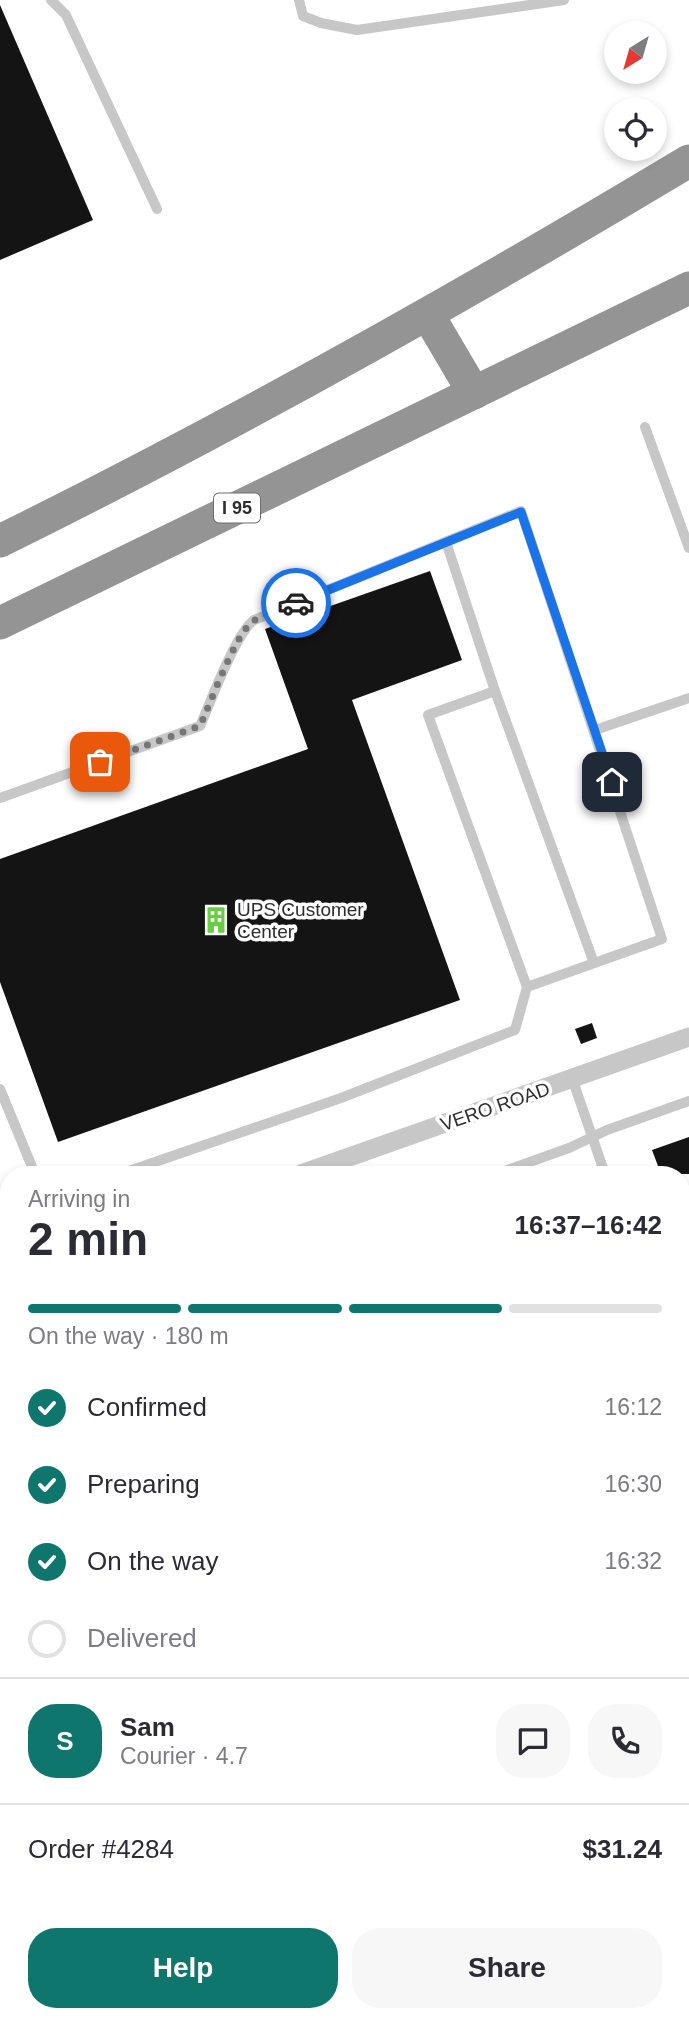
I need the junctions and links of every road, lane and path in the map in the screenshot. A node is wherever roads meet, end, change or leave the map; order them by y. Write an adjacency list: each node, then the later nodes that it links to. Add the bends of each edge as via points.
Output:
1 (51, 0): 5 (lane, via 65,15)
2 (299, 0): 3 (lane, via 303,16 358,30)
3 (564, 0)
4 (689, 161): 7 (highway)
5 (157, 209)
6 (689, 288): 8 (highway, I 95)
7 (428, 315): 8 (highway); 10 (highway)
8 (474, 393): 13 (highway, I 95)
9 (645, 427): 12 (lane)
10 (0, 541)
11 (446, 542): 14 (lane); 16 (lane, via 521,512); 17 (lane, via 254,620 238,642 200,726)
12 (689, 548)
13 (0, 623)
14 (495, 691): 18 (lane); 19 (lane, via 428,715)
15 (689, 698): 16 (lane)
16 (595, 730): 18 (lane, via 662,939)
17 (0, 798)
18 (594, 963): 19 (lane)
19 (527, 987): 26 (lane, via 515,1030 341,1098)
20 (689, 1037): 21 (street, VERO ROAD)
21 (572, 1078): 24 (lane); 27 (street, VERO ROAD)
22 (0, 1089): 25 (lane)
23 (689, 1101): 24 (lane)
24 (592, 1137): 28 (lane); 29 (lane)
25 (31, 1166)
26 (143, 1166)
27 (324, 1166)
28 (518, 1166)
29 (602, 1166)

